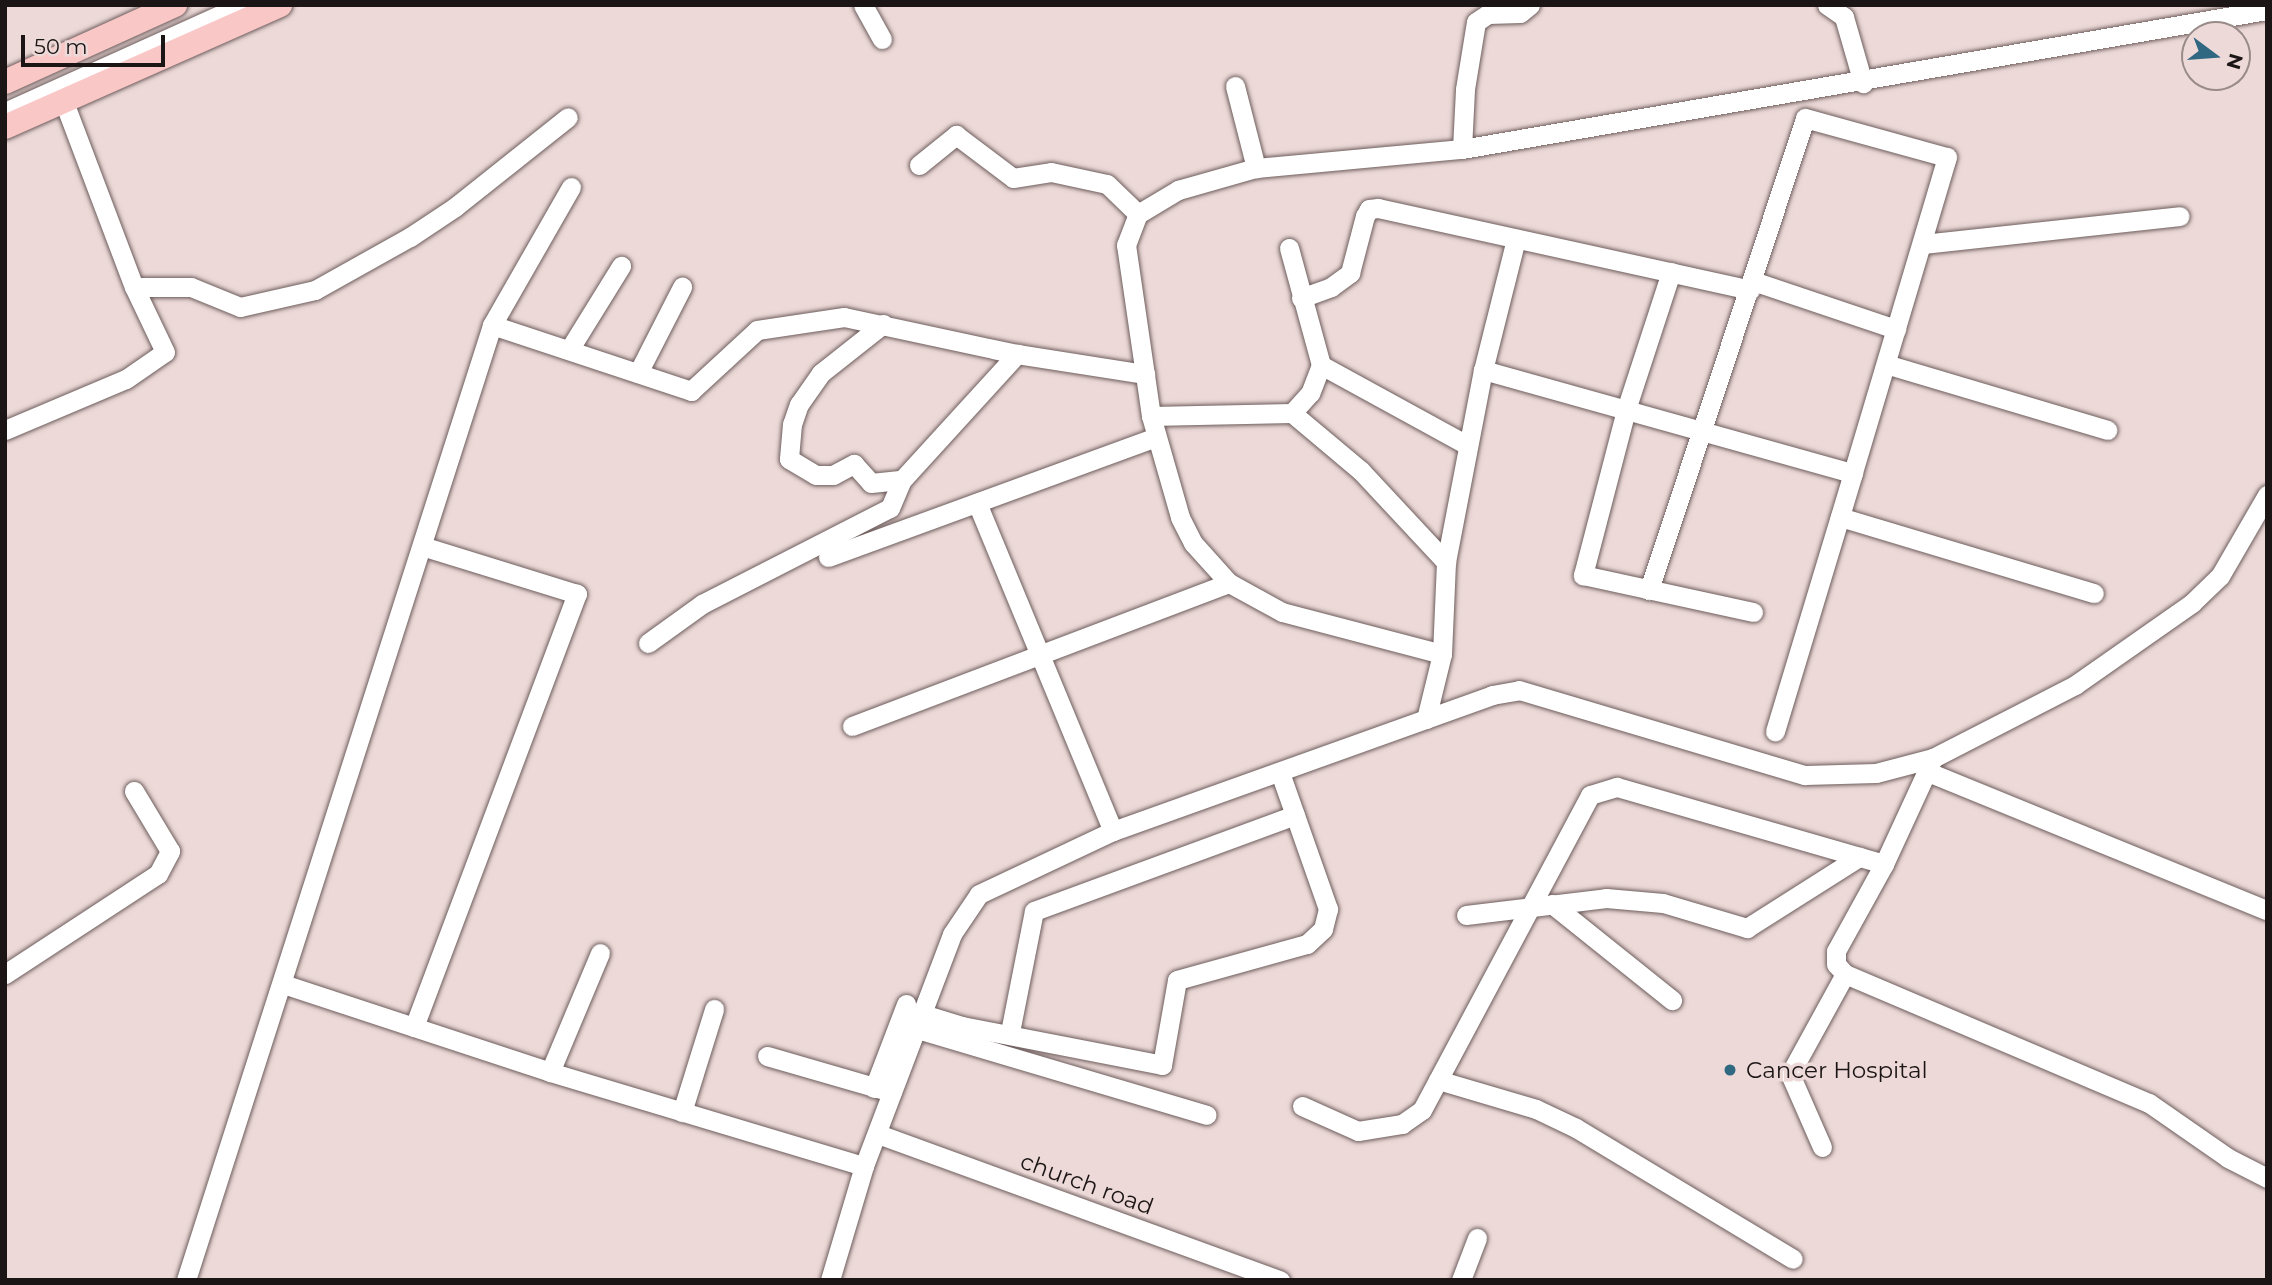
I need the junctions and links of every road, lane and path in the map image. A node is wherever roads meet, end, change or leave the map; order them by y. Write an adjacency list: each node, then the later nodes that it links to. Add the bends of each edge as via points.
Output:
1 (175, 5): 10 (main road)
2 (214, 5): 13 (street)
3 (243, 5): 15 (street)
4 (280, 5): 14 (main road)
5 (863, 5): 9 (street)
6 (1530, 5): 18 (street, via 1520,13 1488,14 1476,22)
7 (1827, 5): 11 (street, via 1844,17)
8 (2267, 10): 11 (street)
9 (882, 39)
10 (5, 82)
11 (1863, 83): 18 (street)
12 (1235, 86): 20 (street)
13 (5, 100)
14 (64, 102): 17 (main road); 30 (street)
15 (5, 112)
16 (569, 117): 30 (street, via 455,207 315,290 246,307 191,287)
17 (5, 127)
18 (1462, 149): 20 (street)
19 (919, 165): 22 (street, via 956,135 1013,178 1051,172 1107,184)
20 (1256, 168): 22 (street, via 1178,190)
21 (571, 187): 34 (street)
22 (1138, 214): 42 (street, via 1126,245)
23 (2179, 216): 25 (street)
24 (1516, 239): 28 (street); 32 (street, via 1370,209 1350,273 1331,287); 40 (street)
25 (1923, 244): 29 (street, via 1947,157 1805,118); 35 (street)
26 (1289, 248): 32 (street)
27 (621, 266): 36 (street)
28 (1671, 272): 29 (street); 43 (street)
29 (1752, 285): 35 (street); 46 (street)
30 (134, 287): 47 (street, via 165,352 126,379)
31 (682, 287): 41 (street)
32 (1301, 298): 39 (street)
33 (883, 324): 37 (street); 41 (street, via 844,317 757,330 691,391); 52 (street, via 821,373 796,414 789,458 817,475 832,475 854,464 871,483)
34 (492, 325): 36 (street); 56 (street)
35 (1896, 329): 38 (street)
36 (569, 350): 41 (street)
37 (1017, 354): 42 (street); 52 (street)
38 (1886, 364): 48 (street); 51 (street)
39 (1321, 365): 44 (street, via 1310,393); 50 (street)
40 (1483, 370): 43 (street); 50 (street)
41 (638, 373)
42 (1145, 374): 45 (street)
43 (1626, 410): 46 (street); 60 (street, via 1583,575)
44 (1292, 413): 45 (street); 58 (street, via 1361,471)
45 (1151, 416): 49 (street)
46 (1703, 429): 51 (street); 60 (street)
47 (5, 430)
48 (2107, 430)
49 (1156, 437): 54 (street); 59 (street, via 1180,517 1193,543)
50 (1468, 445): 58 (street)
51 (1853, 473): 55 (street)
52 (902, 480): 63 (street, via 890,508 702,604)
53 (2267, 495): 69 (street, via 2220,576 2192,603 2075,685)
54 (977, 503): 57 (street); 65 (street)
55 (1840, 517): 61 (street); 68 (street)
56 (422, 546): 83 (street); 87 (street, via 577,594)
57 (828, 556)
58 (1446, 562): 64 (street)
59 (1230, 583): 64 (street, via 1282,612); 65 (street)
60 (1649, 590): 62 (street)
61 (2094, 593)
62 (1754, 612)
63 (648, 643)
64 (1442, 654): 66 (street)
65 (1041, 658): 67 (street); 73 (street)
66 (1426, 719): 69 (street, via 1519,690 1805,775 1876,773); 70 (street)
67 (852, 726)
68 (1775, 731)
69 (1930, 765): 75 (street); 78 (street)
70 (1280, 773): 72 (street); 73 (street)
71 (134, 791): 81 (street, via 170,851 158,874)
72 (1295, 815): 88 (street, via 1034,911); 88 (street, via 1328,909 1323,929 1307,944 1177,980 1162,1065)
73 (1113, 831): 86 (street, via 979,894 952,934)
74 (1859, 857): 75 (street); 76 (street, via 1747,928 1663,903 1606,898); 77 (street, via 1617,787 1590,796)
75 (1884, 864): 82 (street, via 1836,951 1836,964)
76 (1552, 904): 77 (street); 84 (street)
77 (1530, 907): 79 (street); 91 (street)
78 (2267, 910)
79 (1466, 915)
80 (600, 953): 90 (street)
81 (5, 974)
82 (1845, 974): 97 (street, via 1790,1074); 99 (street, via 2149,1103 2228,1158)
83 (283, 984): 87 (street); 102 (street)
84 (1672, 1000)
85 (714, 1009): 94 (street)
86 (915, 1016): 88 (street); 92 (street); 92 (street); 95 (street)
87 (414, 1027): 90 (street)
88 (1010, 1032)
89 (767, 1056): 92 (street)
90 (550, 1072): 94 (street)
91 (1438, 1080): 93 (street, via 1422,1110 1385,1129 1358,1131); 101 (street, via 1536,1108 1576,1128)
92 (883, 1090): 96 (street)
93 (1302, 1106)
94 (682, 1112): 98 (street)
95 (1208, 1115)
96 (878, 1134): 98 (street); 104 (street, church road)
97 (1822, 1147)
98 (864, 1166): 103 (street)
99 (2267, 1178)
100 (1477, 1238): 105 (street)
101 (1793, 1259)
102 (186, 1280)
103 (830, 1280)
104 (1280, 1280)
105 (1461, 1280)

